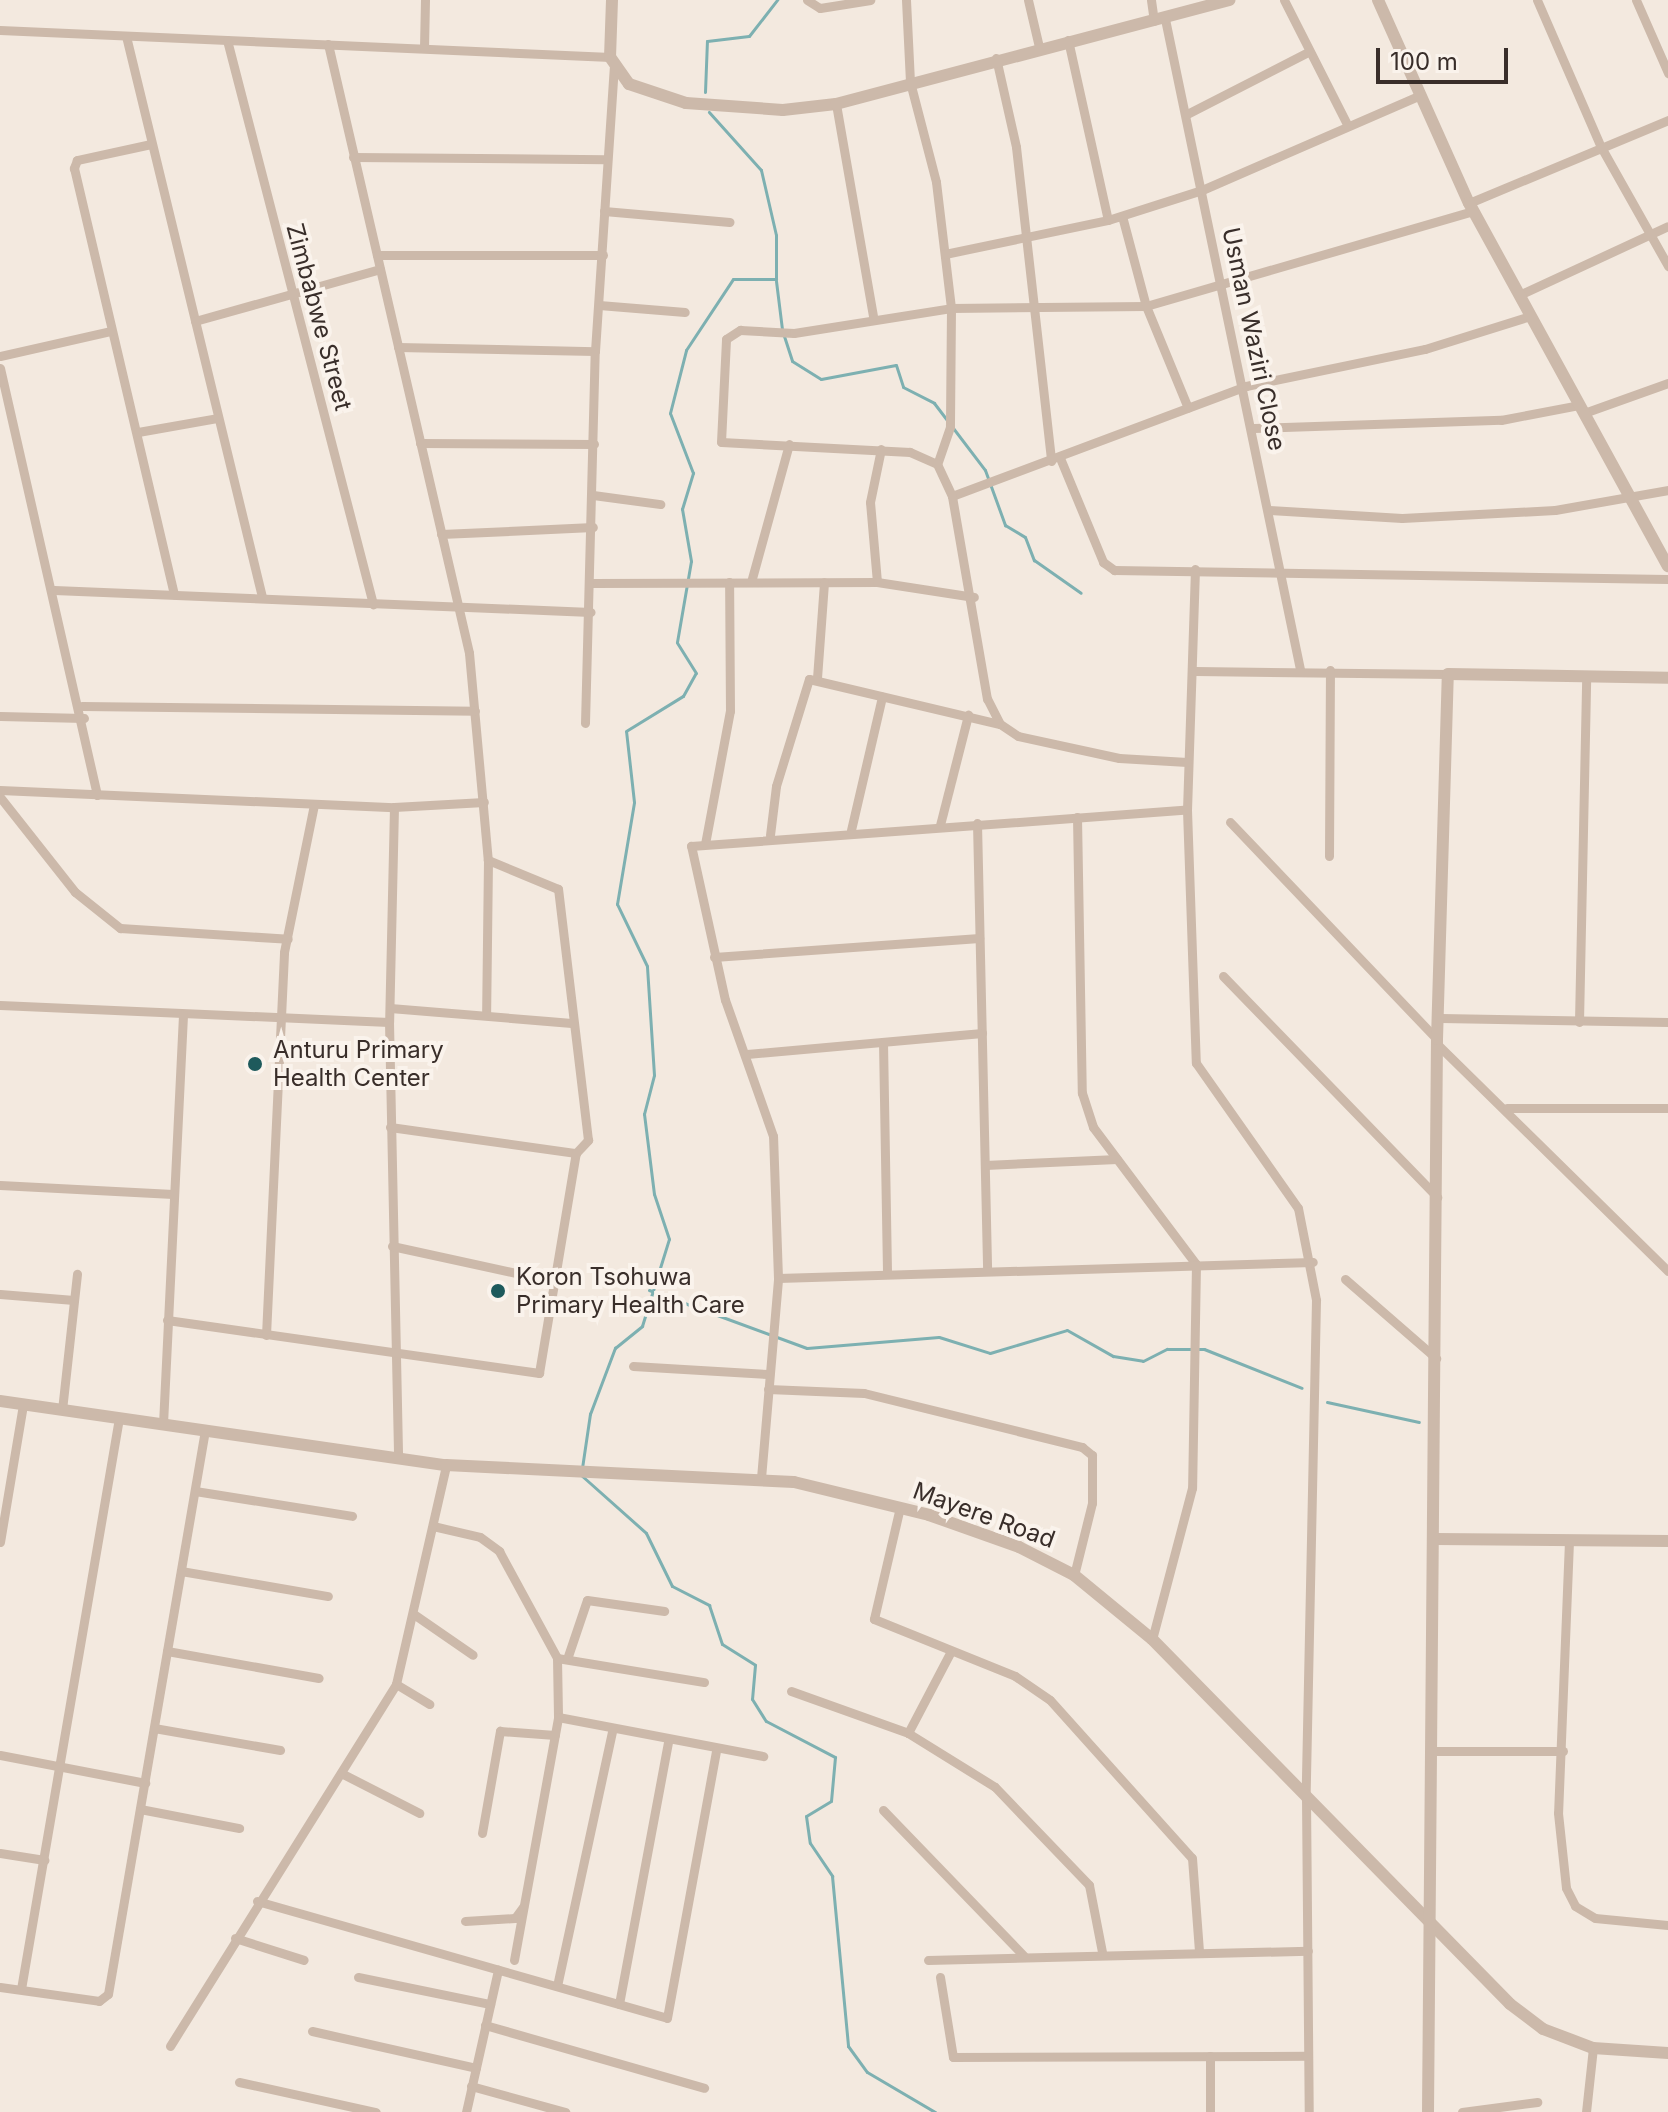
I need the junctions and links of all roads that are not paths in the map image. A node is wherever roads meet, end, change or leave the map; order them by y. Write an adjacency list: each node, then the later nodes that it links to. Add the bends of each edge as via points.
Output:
1 (425, 0): 20 (street)
2 (612, 0): 23 (street)
3 (807, 0): 4 (street, via 820,8)
4 (870, 0)
5 (906, 0): 25 (street)
6 (1028, 0): 19 (street)
7 (1151, 0): 13 (street, Usman Waziri Close)
8 (1229, 0): 13 (street)
9 (1284, 0): 21 (street)
10 (1378, 0): 26 (street)
11 (1537, 0): 32 (street)
12 (1636, 0): 24 (street)
13 (1160, 20): 17 (street); 28 (street, Usman Waziri Close)
14 (0, 30): 15 (street)
15 (126, 36): 16 (street); 31 (street)
16 (227, 40): 18 (street); 50 (street, Zimbabwe Street)
17 (1068, 40): 19 (street); 39 (street)
18 (328, 44): 20 (street); 33 (street)
19 (1039, 47): 22 (street)
20 (424, 48): 23 (street)
21 (1308, 52): 28 (street); 30 (street)
22 (996, 58): 25 (street); 43 (street)
23 (612, 62): 27 (street, via 629,84 686,103 783,110); 34 (street)
24 (1668, 73)
25 (910, 82): 27 (street); 44 (street)
26 (1420, 95): 30 (street); 36 (street)
27 (836, 104): 57 (street)
28 (1187, 114): 35 (street, Usman Waziri Close)
29 (1668, 120): 32 (street)
30 (1348, 126): 35 (street)
31 (151, 144): 59 (street); 60 (street, via 74,163)
32 (1601, 147): 36 (street); 42 (street)
33 (353, 157): 34 (street); 45 (street)
34 (606, 159): 37 (street)
35 (1202, 190): 38 (street); 49 (street, Usman Waziri Close)
36 (1471, 207): 49 (street); 51 (street)
37 (604, 211): 40 (street); 46 (street)
38 (1122, 216): 39 (street); 53 (street)
39 (1108, 220): 43 (street)
40 (730, 222)
41 (1668, 226): 42 (street)
42 (1648, 234): 47 (street); 51 (street)
43 (1027, 239): 44 (street); 54 (street)
44 (945, 254): 55 (street)
45 (377, 255): 46 (street); 48 (street)
46 (603, 255): 52 (street)
47 (1668, 266)
48 (380, 269): 50 (street); 61 (street)
49 (1223, 288): 53 (street); 66 (street, Usman Waziri Close)
50 (292, 294): 59 (street); 99 (street, Zimbabwe Street)
51 (1519, 295): 58 (street)
52 (599, 305): 56 (street); 62 (street)
53 (1146, 306): 54 (street); 67 (street)
54 (1035, 307): 55 (street); 76 (street)
55 (951, 308): 57 (street); 77 (street, via 948,432)
56 (685, 312)
57 (873, 316): 74 (street, via 794,333 730,332 718,436 729,445)
58 (1530, 316): 66 (street, via 1425,349); 68 (street)
59 (195, 321): 69 (street)
60 (111, 331): 63 (street); 71 (street)
61 (398, 347): 62 (street); 72 (street)
62 (595, 351): 73 (street)
63 (0, 356)
64 (0, 368): 95 (street)
65 (1668, 383): 68 (street)
66 (1246, 386): 67 (street); 70 (street, Usman Waziri Close)
67 (1188, 408): 76 (street)
68 (1581, 409): 70 (street, via 1501,420); 81 (street)
69 (217, 418): 71 (street); 97 (street)
70 (1254, 428): 83 (street, Usman Waziri Close)
71 (138, 432): 96 (street)
72 (420, 443): 73 (street); 85 (street)
73 (594, 444): 79 (street)
74 (789, 444): 75 (street); 91 (street)
75 (881, 449): 77 (street); 93 (street, via 870,502)
76 (1055, 459): 80 (street); 87 (street, via 1108,569)
77 (937, 464): 80 (street)
78 (1668, 490): 81 (street)
79 (593, 495): 82 (street); 84 (street)
80 (952, 496): 98 (street)
81 (1631, 499): 83 (street, via 1402,518); 86 (street)
82 (660, 504)
83 (1269, 510): 88 (street, Usman Waziri Close)
84 (593, 527): 85 (street); 94 (street)
85 (441, 534): 100 (street)
86 (1668, 566)
87 (1195, 569): 88 (street); 104 (street)
88 (1280, 571): 89 (street); 102 (street, Usman Waziri Close)
89 (1668, 579)
90 (729, 582): 91 (street); 94 (street); 132 (street, via 731,697)
91 (751, 582): 92 (street)
92 (824, 582): 93 (street); 107 (street)
93 (877, 582): 98 (street)
94 (592, 583): 101 (street)
95 (54, 590): 96 (street); 110 (street)
96 (174, 594): 97 (street)
97 (262, 597): 99 (street)
98 (974, 597): 111 (street)
99 (373, 604): 100 (street)
100 (459, 606): 101 (street); 112 (street)
101 (591, 612): 116 (street)
102 (1300, 669): 103 (street); 104 (street)
103 (1330, 670): 105 (street); 133 (street)
104 (1195, 671): 118 (street)
105 (1448, 674): 106 (street); 144 (street)
106 (1586, 677): 108 (street); 146 (street)
107 (817, 678): 109 (street); 131 (street, via 803,684)
108 (1668, 678)
109 (882, 697): 114 (street); 130 (street)
110 (82, 706): 112 (street); 115 (street)
111 (989, 710): 114 (street); 117 (street)
112 (475, 711): 122 (street)
113 (0, 716): 115 (street)
114 (972, 716): 117 (street); 129 (street)
115 (84, 718): 120 (street)
116 (585, 723)
117 (1000, 724): 118 (street, via 1018,736 1119,758)
118 (1187, 762): 125 (street)
119 (0, 790): 120 (street)
120 (97, 795): 123 (street)
121 (0, 797): 136 (street, via 75,892 120,928)
122 (484, 802): 124 (street); 134 (street)
123 (314, 804): 124 (street); 136 (street)
124 (394, 807): 140 (street)
125 (1187, 810): 126 (street); 163 (street, via 1196,1063 1298,1208)
126 (1077, 817): 128 (street); 157 (street, via 1079,1068 1093,1127)
127 (1230, 822): 151 (street)
128 (977, 823): 129 (street); 135 (street)
129 (940, 825): 130 (street)
130 (851, 830): 131 (street)
131 (770, 835): 132 (street)
132 (705, 844): 137 (street, via 691,846 690,866)
133 (1329, 856)
134 (488, 860): 141 (street); 148 (street, via 558,889)
135 (979, 938): 137 (street); 149 (street)
136 (288, 939): 143 (street)
137 (714, 957): 152 (street)
138 (1223, 976): 161 (street)
139 (0, 1005): 142 (street)
140 (390, 1008): 141 (street); 145 (street)
141 (486, 1013): 148 (street)
142 (183, 1014): 143 (street); 160 (street)
143 (278, 1018): 145 (street); 175 (street)
144 (1441, 1018): 146 (street); 151 (street)
145 (389, 1022): 155 (street)
146 (1579, 1022): 147 (street)
147 (1668, 1022)
148 (571, 1023): 156 (street, via 589,1130)
149 (982, 1033): 150 (street); 158 (street)
150 (883, 1042): 152 (street); 167 (street)
151 (1438, 1043): 153 (street); 161 (street)
152 (747, 1054): 169 (street, via 773,1136)
153 (1507, 1108): 154 (street); 166 (street)
154 (1668, 1108)
155 (390, 1127): 156 (street); 162 (street)
156 (576, 1153): 171 (street)
157 (1117, 1159): 158 (street); 164 (street)
158 (985, 1165): 165 (street)
159 (0, 1185): 160 (street)
160 (173, 1194): 174 (street)
161 (1440, 1200): 177 (street)
162 (392, 1246): 171 (street); 176 (street)
163 (1313, 1262): 164 (street); 230 (street, via 1317,1355)
164 (1196, 1264): 165 (street); 205 (street, via 1192,1488)
165 (987, 1271): 167 (street)
166 (1668, 1271)
167 (887, 1273): 169 (street)
168 (77, 1274): 173 (street)
169 (778, 1278): 179 (street)
170 (1345, 1279): 177 (street)
171 (557, 1282): 176 (street, via 539,1373)
172 (0, 1294): 173 (street)
173 (74, 1300): 183 (street)
174 (167, 1320): 175 (street); 185 (street)
175 (266, 1335): 176 (street)
176 (394, 1355): 187 (street)
177 (1439, 1360): 196 (street)
178 (633, 1366): 179 (street)
179 (769, 1374): 180 (street)
180 (768, 1389): 191 (street); 201 (street, via 864,1393 1082,1447 1092,1455 1092,1503)
181 (0, 1401): 182 (street, Mayere Road)
182 (23, 1405): 183 (street, Mayere Road); 189 (street)
183 (62, 1410): 184 (street, Mayere Road)
184 (119, 1418): 185 (street, Mayere Road); 227 (street)
185 (163, 1424): 186 (street, Mayere Road)
186 (205, 1430): 187 (street, Mayere Road); 192 (street)
187 (398, 1459): 190 (street, Mayere Road)
188 (0, 1460): 189 (street)
189 (13, 1462): 199 (street)
190 (446, 1465): 191 (street, Mayere Road); 195 (street)
191 (761, 1478): 193 (street, Mayere Road)
192 (195, 1491): 194 (street); 200 (street)
193 (900, 1507): 201 (street, Mayere Road, via 1019,1547); 207 (street, via 872,1616)
194 (352, 1516)
195 (433, 1526): 204 (street); 209 (street, via 491,1543)
196 (1436, 1539): 197 (street); 223 (street)
197 (1569, 1541): 198 (street); 224 (street)
198 (1668, 1541)
199 (0, 1542)
200 (181, 1571): 202 (street); 206 (street)
201 (1074, 1575): 205 (street, Mayere Road)
202 (328, 1596)
203 (664, 1611): 209 (street, via 587,1600)
204 (415, 1615): 208 (street); 212 (street)
205 (1152, 1639): 230 (street, Mayere Road)
206 (167, 1651): 210 (street); 216 (street)
207 (951, 1651): 218 (street); 246 (street, via 1015,1676 1050,1700 1187,1850)
208 (473, 1655)
209 (562, 1658): 211 (street); 215 (street)
210 (319, 1678)
211 (704, 1682)
212 (396, 1684): 214 (street); 228 (street)
213 (791, 1691): 218 (street)
214 (429, 1704)
215 (558, 1717): 217 (street); 219 (street)
216 (154, 1728): 221 (street); 229 (street)
217 (612, 1731): 220 (street); 254 (street)
218 (908, 1733): 245 (street, via 995,1787 1089,1885)
219 (555, 1735): 235 (street, via 500,1731); 239 (street)
220 (668, 1741): 222 (street); 258 (street)
221 (280, 1750)
222 (716, 1750): 226 (street); 258 (street, via 673,2012 667,2018)
223 (1436, 1751): 224 (street); 242 (street)
224 (1563, 1751): 241 (street, via 1559,1843 1575,1906 1595,1918)
225 (0, 1755): 227 (street)
226 (763, 1756)
227 (59, 1766): 229 (street); 237 (street)
228 (341, 1773): 233 (street); 238 (street)
229 (145, 1783): 231 (street)
230 (1306, 1798): 242 (street, Mayere Road); 244 (street)
231 (140, 1809): 234 (street); 256 (street, via 104,2000)
232 (883, 1810): 247 (street)
233 (419, 1813)
234 (239, 1828)
235 (482, 1833)
236 (0, 1853): 237 (street)
237 (44, 1860): 256 (street)
238 (257, 1901): 243 (street); 251 (street)
239 (525, 1904): 240 (street, via 515,1918); 249 (street)
240 (465, 1921)
241 (1668, 1925)
242 (1431, 1930): 262 (street, Mayere Road, via 1543,2029); 276 (street)
243 (235, 1938): 248 (street); 261 (street)
244 (1308, 1951): 246 (street); 265 (street)
245 (1102, 1952): 246 (street); 247 (street)
246 (1199, 1952)
247 (1024, 1956): 250 (street)
248 (304, 1960)
249 (514, 1960)
250 (928, 1960)
251 (498, 1970): 254 (street); 257 (street)
252 (358, 1977): 257 (street)
253 (940, 1977): 264 (street, via 953,2057)
254 (557, 1986): 258 (street)
255 (0, 1987): 256 (street)
256 (21, 1989)
257 (490, 2004): 259 (street)
258 (619, 2004)
259 (485, 2025): 266 (street); 269 (street)
260 (312, 2031): 266 (street)
261 (170, 2046)
262 (1593, 2048): 263 (street, Mayere Road); 278 (street)
263 (1668, 2053)
264 (1210, 2056): 265 (street); 274 (street)
265 (1308, 2056): 275 (street)
266 (476, 2068): 268 (street)
267 (239, 2082): 271 (street)
268 (471, 2086): 272 (street); 273 (street)
269 (704, 2088)
270 (1537, 2102): 277 (street)
271 (376, 2112)
272 (466, 2112)
273 (565, 2112)
274 (1210, 2112)
275 (1309, 2112)
276 (1428, 2112)
277 (1462, 2112)
278 (1586, 2112)

